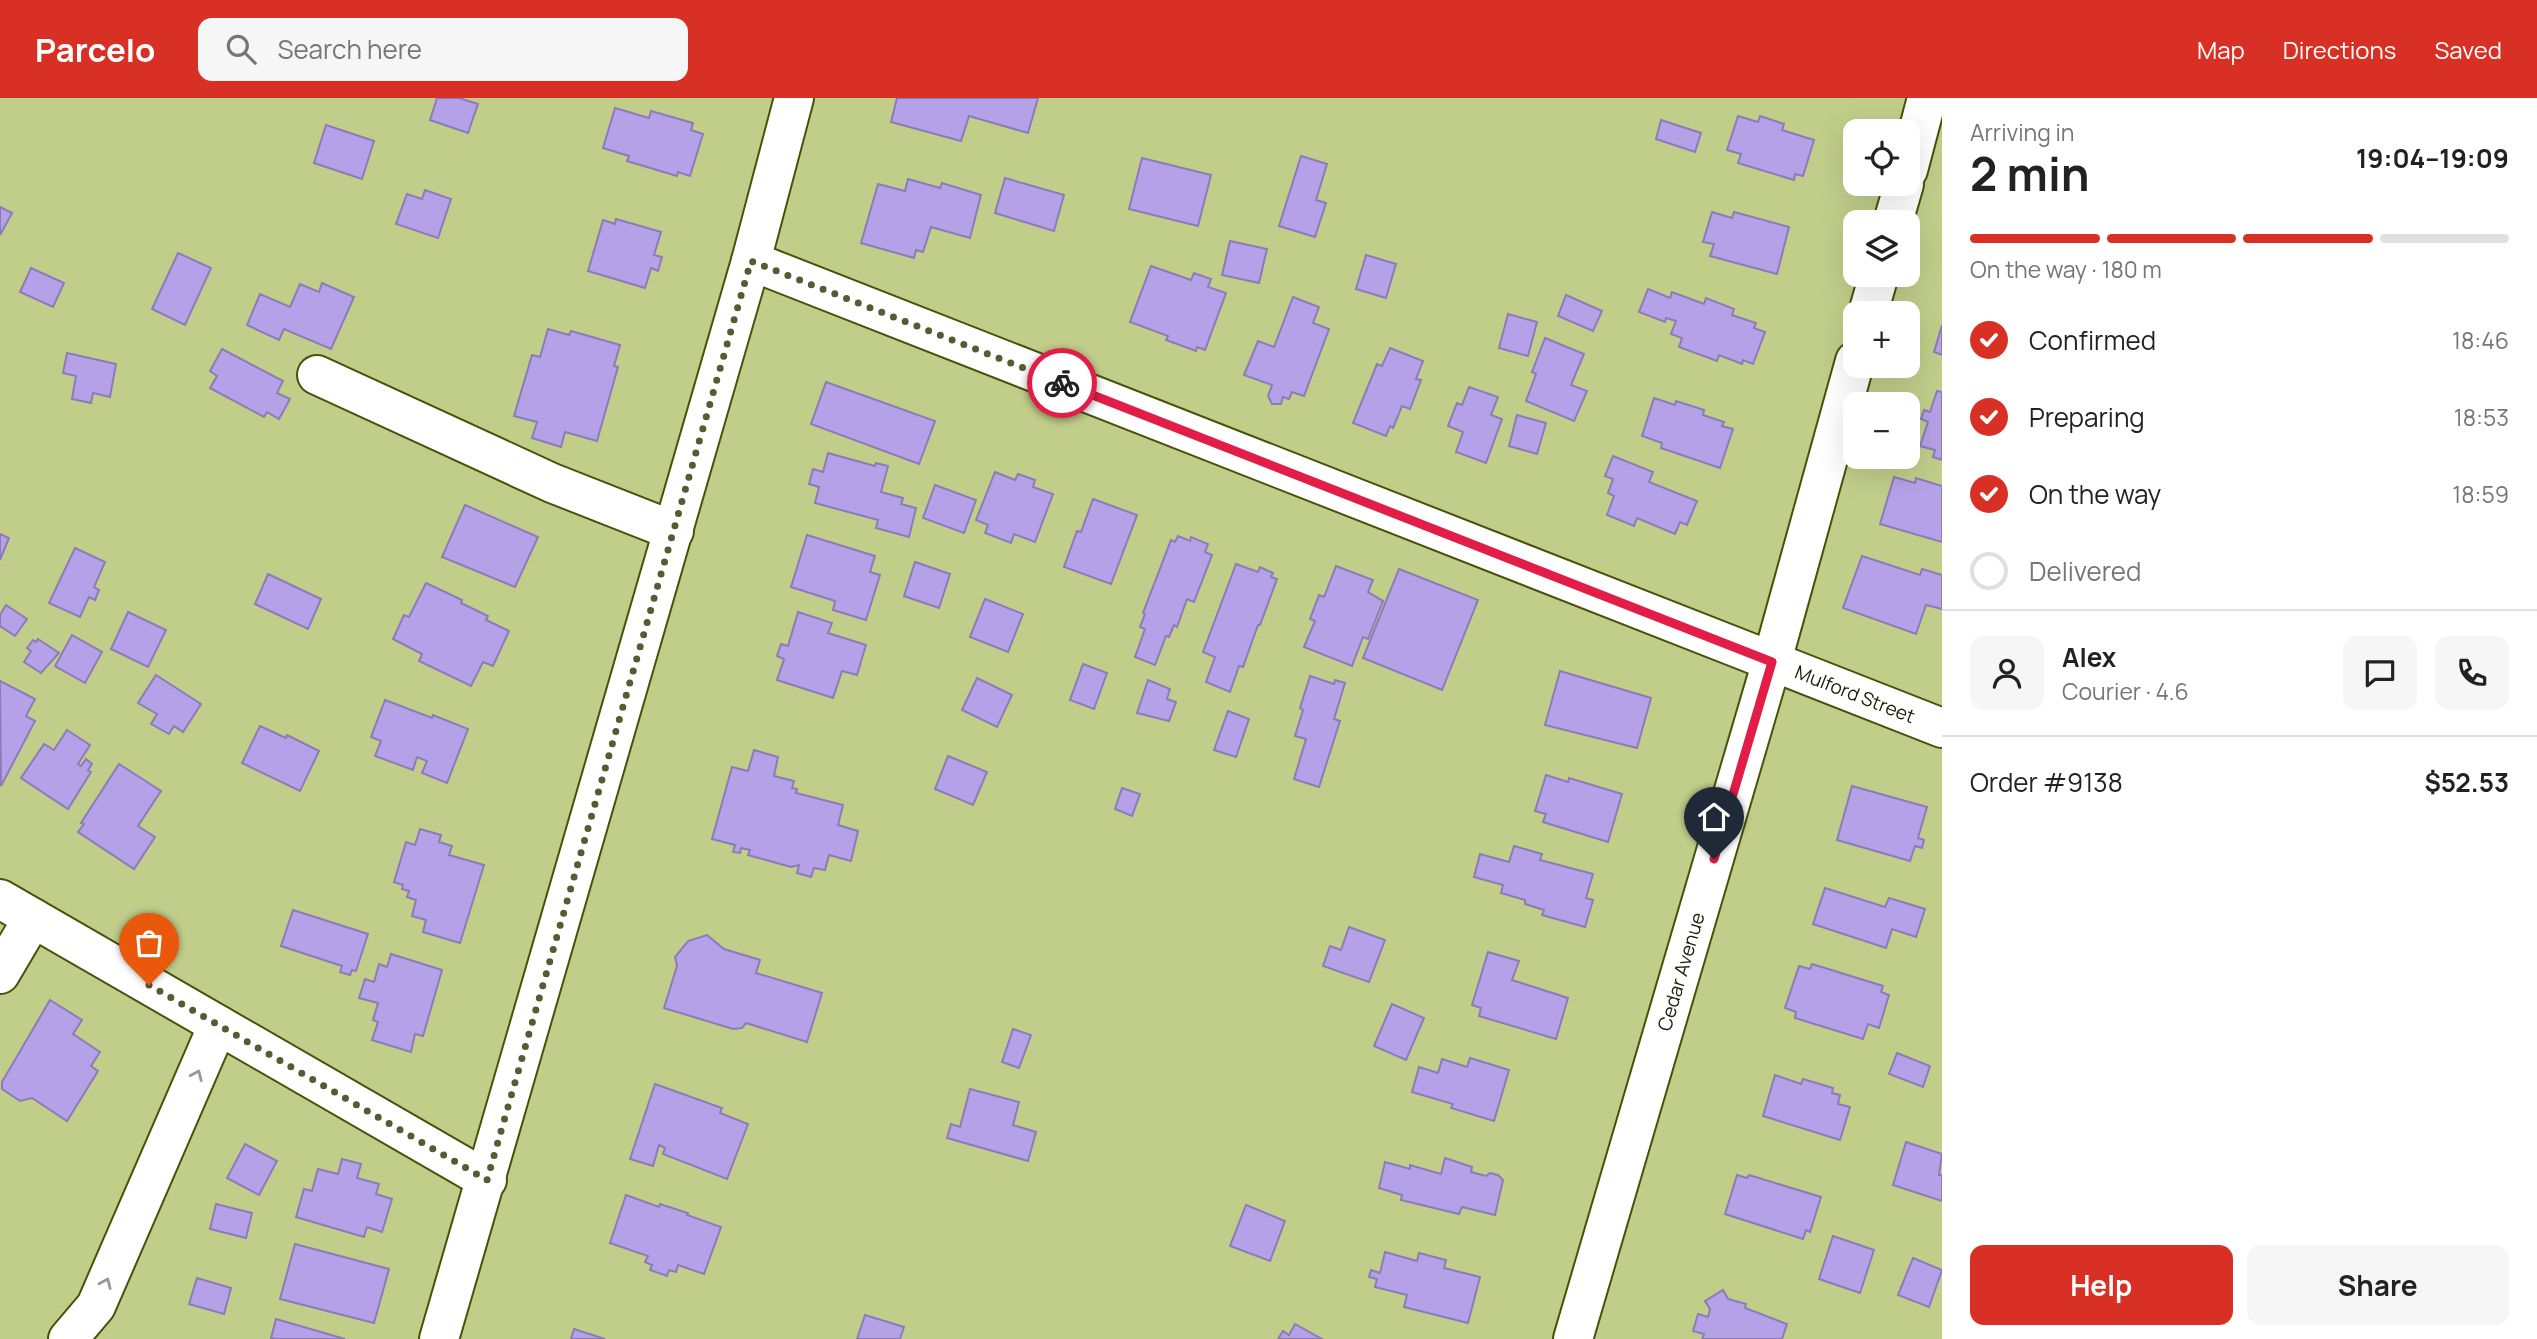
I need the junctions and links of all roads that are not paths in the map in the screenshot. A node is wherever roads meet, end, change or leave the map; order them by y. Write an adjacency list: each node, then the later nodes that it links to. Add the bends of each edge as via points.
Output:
1 (794, 98): 4 (street)
2 (1927, 98): 3 (street)
3 (1920, 125)
4 (751, 261): 7 (street); 8 (street, Mulford Street)
5 (317, 375): 7 (street, via 552,483)
6 (1850, 378): 8 (street, Cedar Avenue)
7 (674, 531): 14 (street)
8 (1772, 662): 9 (street, Mulford Street); 17 (street, Cedar Avenue)
9 (1942, 728)
10 (0, 899): 11 (street)
11 (33, 918): 12 (street); 13 (street)
12 (0, 974)
13 (218, 1025): 14 (street); 15 (street, one-way to 13, via 96,1307)
14 (487, 1180): 16 (street)
15 (68, 1339)
16 (439, 1339)
17 (1573, 1339)

